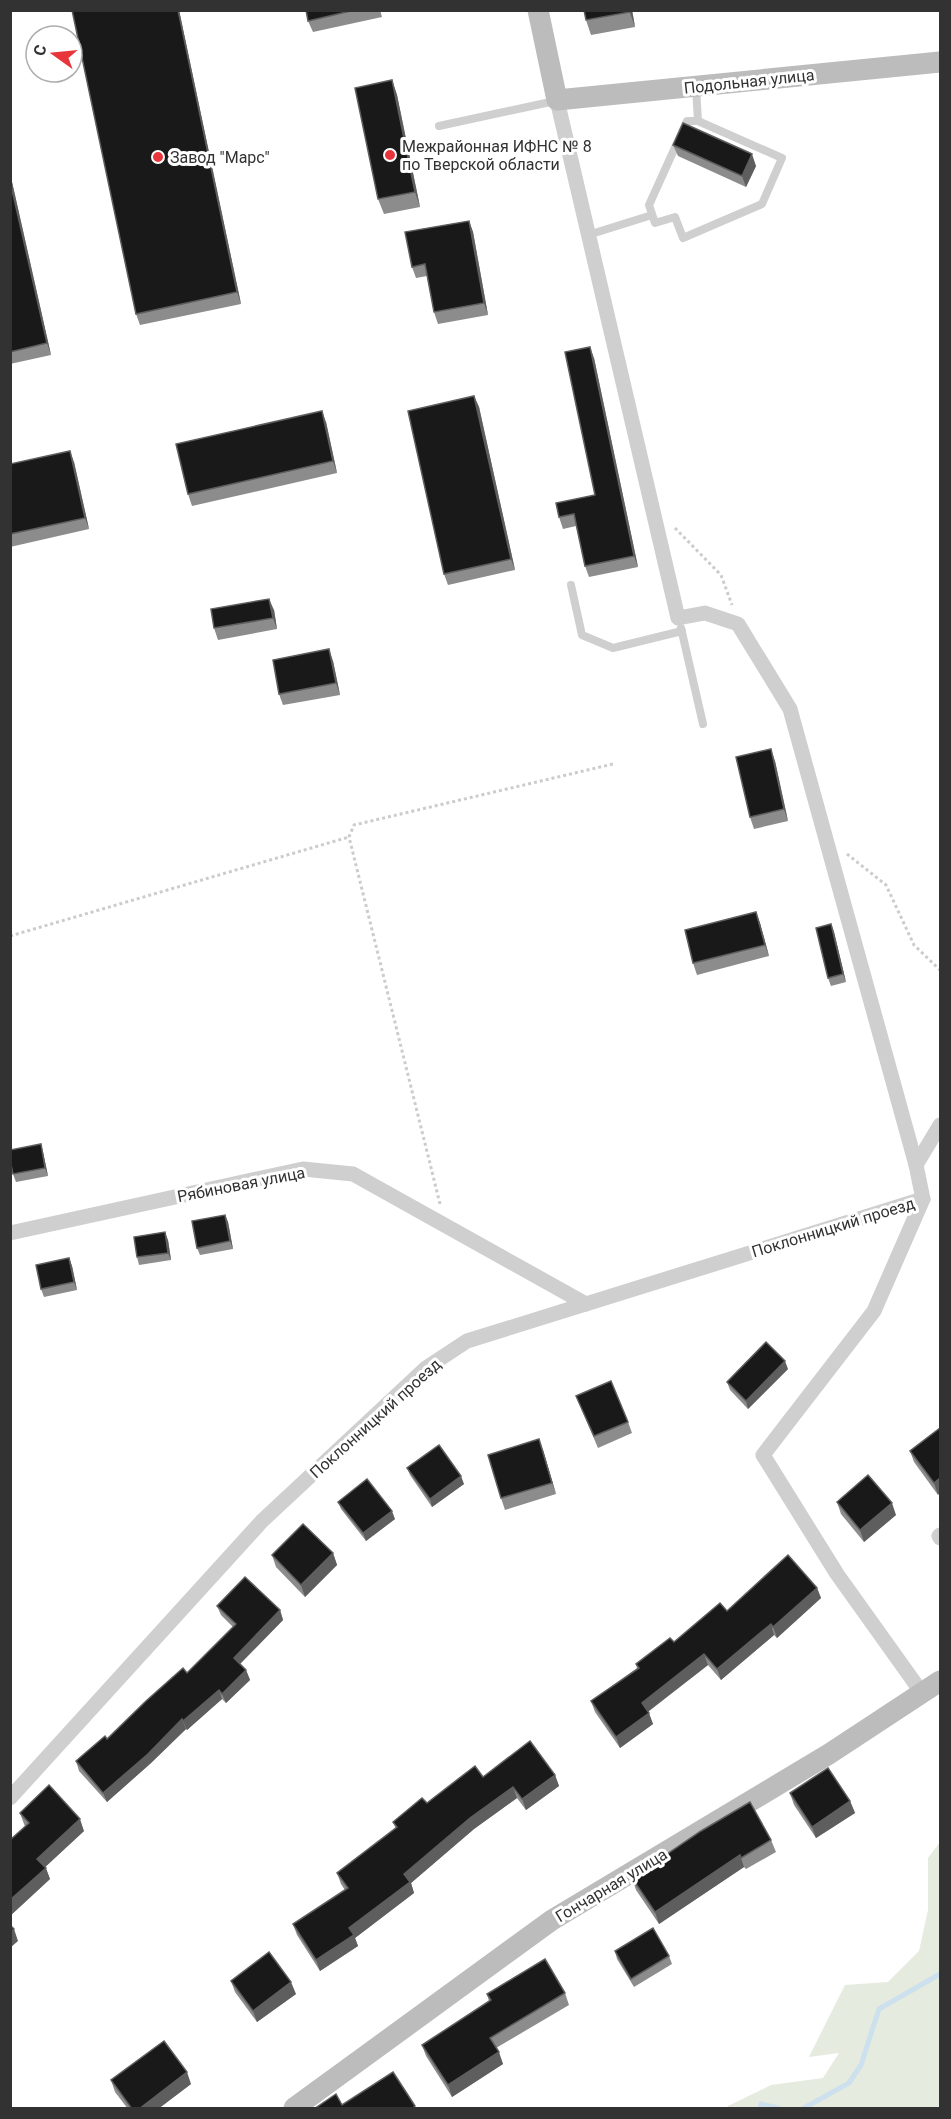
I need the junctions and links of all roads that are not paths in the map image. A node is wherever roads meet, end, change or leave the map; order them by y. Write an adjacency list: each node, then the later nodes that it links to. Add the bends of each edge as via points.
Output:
1 (538, 10): 4 (street)
2 (940, 62): 3 (street, Подольная улица)
3 (696, 87): 4 (street, Подольная улица); 5 (lane)
4 (557, 100): 6 (lane); 8 (street)
5 (698, 121): 7 (lane, via 687,121 649,205); 7 (lane, via 782,158 762,204 683,238 675,217 656,223)
6 (439, 126)
7 (652, 215): 8 (lane)
8 (588, 235): 10 (street)
9 (571, 585): 10 (lane, via 582,635 613,648)
10 (680, 624): 11 (lane); 13 (street, via 705,613 738,624 790,709)
11 (704, 724)
12 (940, 1125): 13 (street)
13 (916, 1165): 14 (street)
14 (923, 1199): 16 (street, Поклонницкий проезд); 18 (street, via 874,1311 763,1455 837,1574)
15 (10, 1233): 16 (street, Рябиновая улица, via 303,1169 352,1174)
16 (586, 1304): 19 (street, Поклонницкий проезд, via 467,1341 426,1368 262,1521)
17 (940, 1681): 18 (street, Гончарная улица)
18 (922, 1693): 20 (street, Гончарная улица, via 829,1754 552,1920)
19 (10, 1798)
20 (294, 2109)

